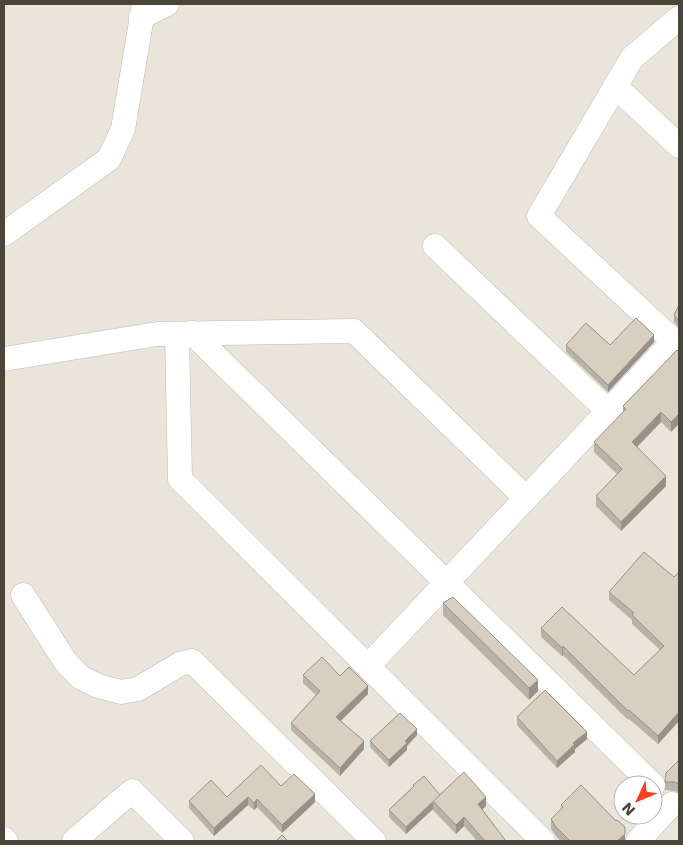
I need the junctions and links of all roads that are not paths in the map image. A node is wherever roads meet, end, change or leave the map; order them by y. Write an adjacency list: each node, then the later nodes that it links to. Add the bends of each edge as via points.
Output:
1 (167, 4): 2 (street)
2 (142, 10): 6 (street, via 123,129 109,159)
3 (675, 13): 4 (street, via 632,58)
4 (615, 86): 5 (street); 9 (street, via 539,216)
5 (679, 146)
6 (4, 234)
7 (435, 246): 11 (street)
8 (185, 334): 10 (street, via 157,334); 12 (street, via 354,330); 13 (street); 15 (street, via 180,479)
9 (677, 343): 11 (street)
10 (4, 359)
11 (608, 411): 12 (street)
12 (526, 498): 13 (street)
13 (447, 583): 15 (street); 16 (street)
14 (23, 594): 21 (street, via 65,661 80,677 98,686 121,692 138,689 180,664 192,661)
15 (368, 666): 22 (street)
16 (643, 775)
17 (663, 795): 18 (street)
18 (676, 808): 23 (street)
19 (74, 841): 20 (street, via 132,792)
20 (182, 841)
21 (374, 841)
22 (543, 841)
23 (638, 841)

